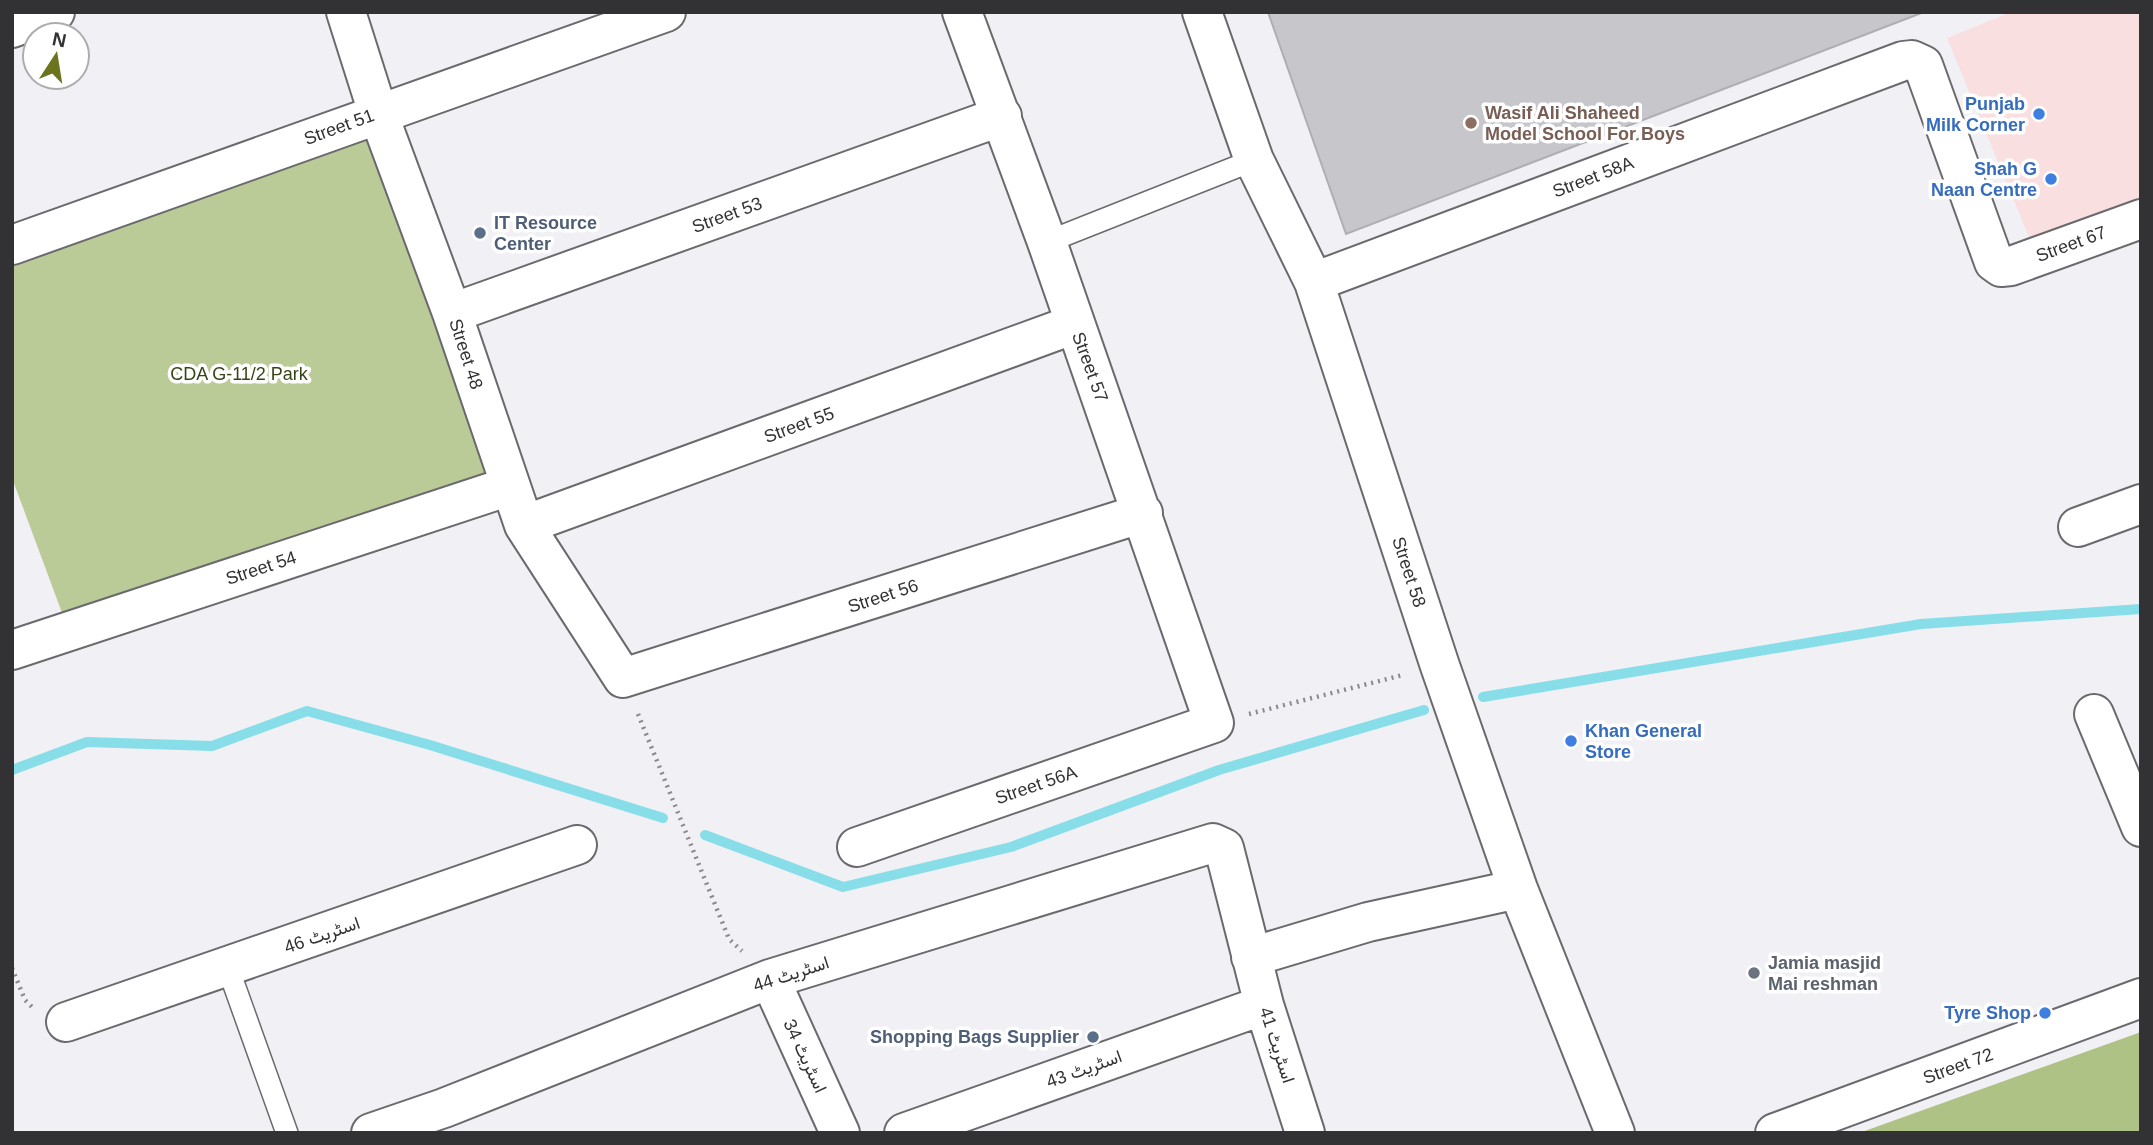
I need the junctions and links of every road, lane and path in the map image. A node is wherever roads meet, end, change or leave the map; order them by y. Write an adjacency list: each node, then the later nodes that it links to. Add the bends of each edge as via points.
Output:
1 (55, 12): 6 (street)
2 (346, 12): 8 (street, Street 48)
3 (666, 12): 8 (street, Street 51)
4 (962, 12): 9 (street, Street 57)
5 (1202, 12): 10 (street, Street 58)
6 (12, 28)
7 (1913, 60): 11 (street, Street 67, via 1923,65 1994,262 2001,267); 14 (street, Street 58A)
8 (378, 113): 13 (street, Street 51); 15 (street, Street 48)
9 (1002, 116): 12 (street, Street 57); 15 (street, Street 53)
10 (1254, 160): 12 (lane); 14 (street, Street 58)
11 (2141, 219)
12 (1047, 242): 16 (street, Street 57)
13 (12, 246)
14 (1314, 282): 23 (street, Street 58)
15 (452, 313): 17 (street, Street 48)
16 (1075, 324): 19 (street, Street 57); 20 (street, Street 55)
17 (510, 486): 20 (street, Street 48); 22 (street, Street 54)
18 (2141, 504): 21 (street)
19 (1143, 513): 24 (street, Street 56); 26 (street, Street 57)
20 (524, 525): 24 (street, Street 48)
21 (2078, 527)
22 (12, 650)
23 (1440, 666): 26 (path); 31 (street, Street 58)
24 (624, 678): 34 (path, via 729,939)
25 (2094, 714): 27 (street)
26 (1214, 723): 30 (street, Street 56A)
27 (2141, 827)
28 (578, 845): 33 (street, اسٹریٹ 46)
29 (1220, 845): 32 (street, اسٹریٹ 41); 34 (street, اسٹریٹ 44, via 1213,843)
30 (858, 847)
31 (1518, 889): 32 (street, via 1368,922); 44 (street, Street 58)
32 (1251, 957): 36 (street, اسٹریٹ 41)
33 (228, 968): 37 (street, اسٹریٹ 46); 39 (lane)
34 (770, 979): 38 (street, اسٹریٹ 44); 41 (street, اسٹریٹ 34)
35 (2141, 998): 45 (street, Street 72)
36 (1264, 1005): 42 (street, اسٹریٹ 43); 43 (street, اسٹریٹ 41)
37 (66, 1022)
38 (449, 1121): 40 (street, اسٹریٹ 44)
39 (287, 1133)
40 (371, 1133)
41 (840, 1133)
42 (904, 1133)
43 (1305, 1133)
44 (1615, 1133)
45 (1775, 1133)

